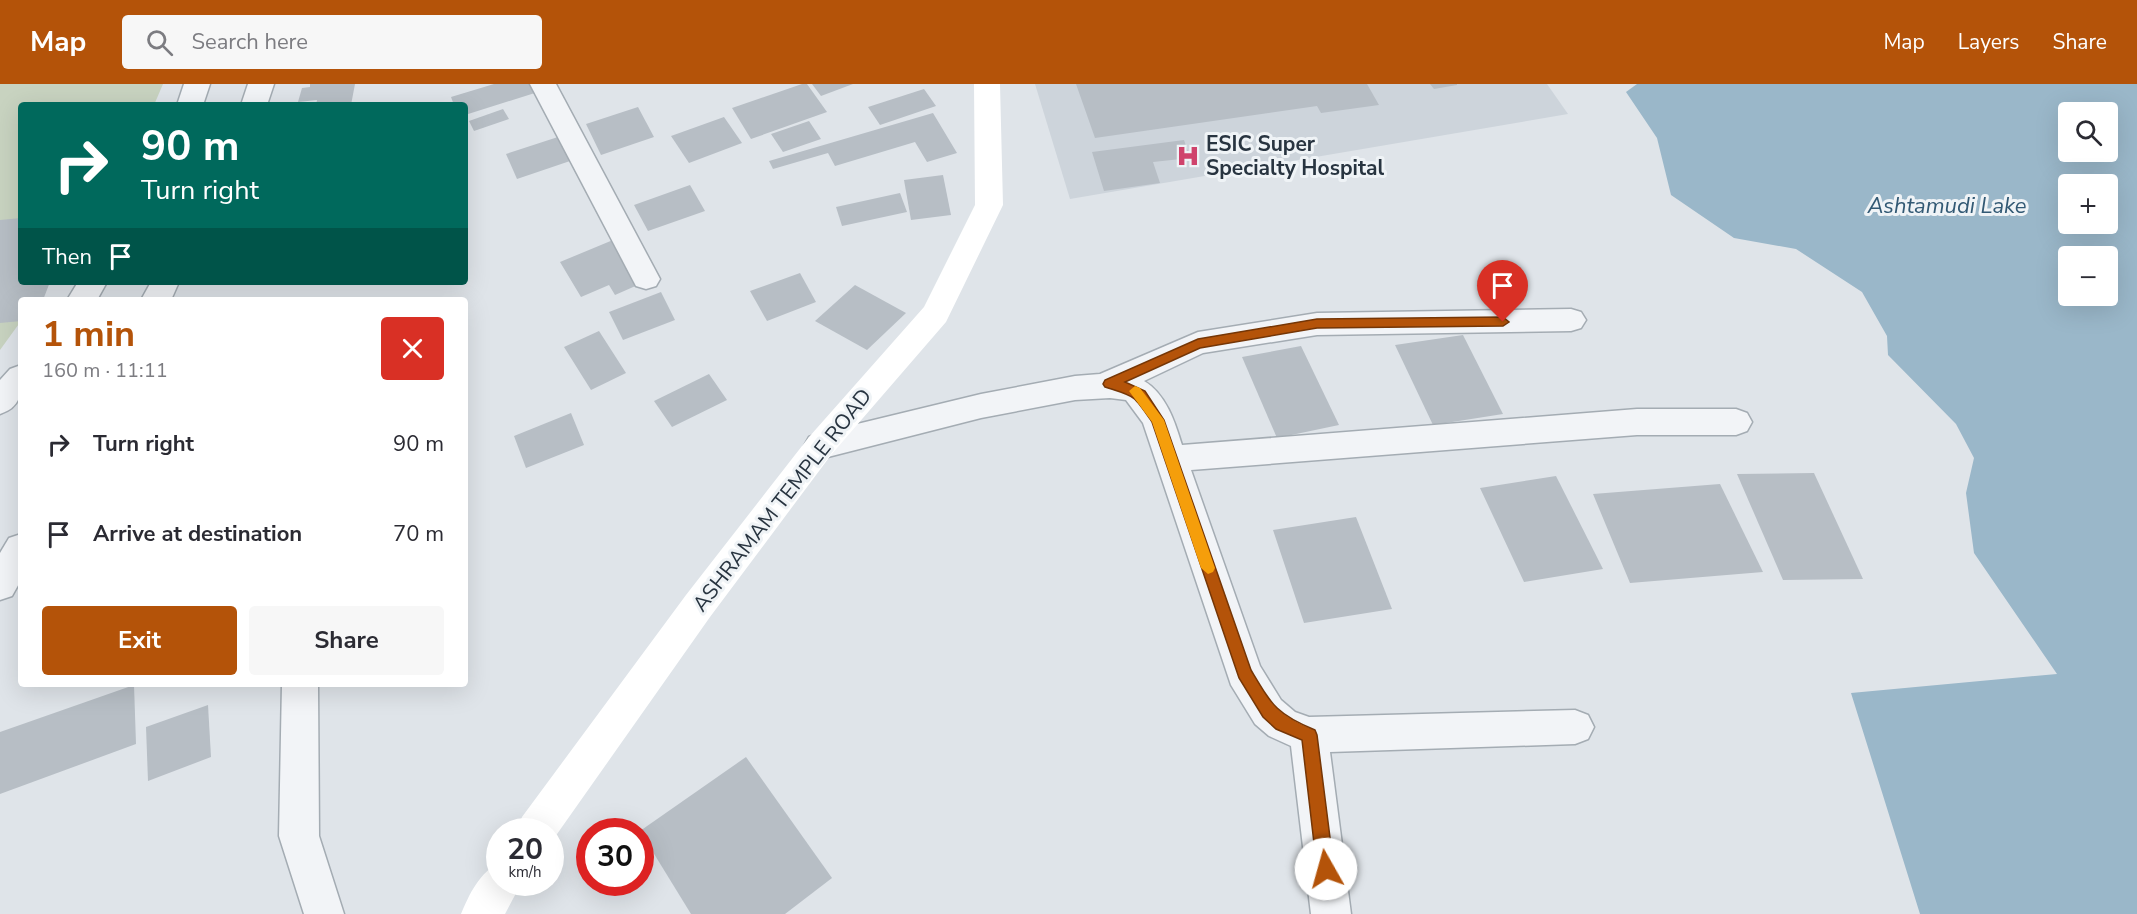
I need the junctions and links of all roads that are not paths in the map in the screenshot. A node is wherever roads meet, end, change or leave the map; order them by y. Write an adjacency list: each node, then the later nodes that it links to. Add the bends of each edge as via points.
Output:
1 (197, 84): 5 (street)
2 (261, 84): 6 (street)
3 (543, 84): 7 (street)
4 (987, 84): 13 (street, ASHRAMAM TEMPLE ROAD, via 989,205 936,314)
5 (191, 102)
6 (255, 102)
7 (646, 279)
8 (1571, 321): 10 (street, via 1317,324 1198,343)
9 (18, 381): 11 (street)
10 (1109, 384): 13 (street, via 974,408); 14 (street, via 1132,388 1141,395 1158,420)
11 (0, 402)
12 (1736, 422): 14 (street, via 1637,422)
13 (820, 446): 20 (street, ASHRAMAM TEMPLE ROAD, via 698,606)
14 (1170, 459): 19 (street, via 1244,673 1268,712 1282,724)
15 (18, 553): 16 (street)
16 (0, 585)
17 (300, 687): 22 (street, via 299,836)
18 (1575, 727): 19 (street)
19 (1309, 735): 24 (street)
20 (545, 818)
21 (493, 896): 23 (street)
22 (324, 914)
23 (481, 914)
24 (1331, 914)

